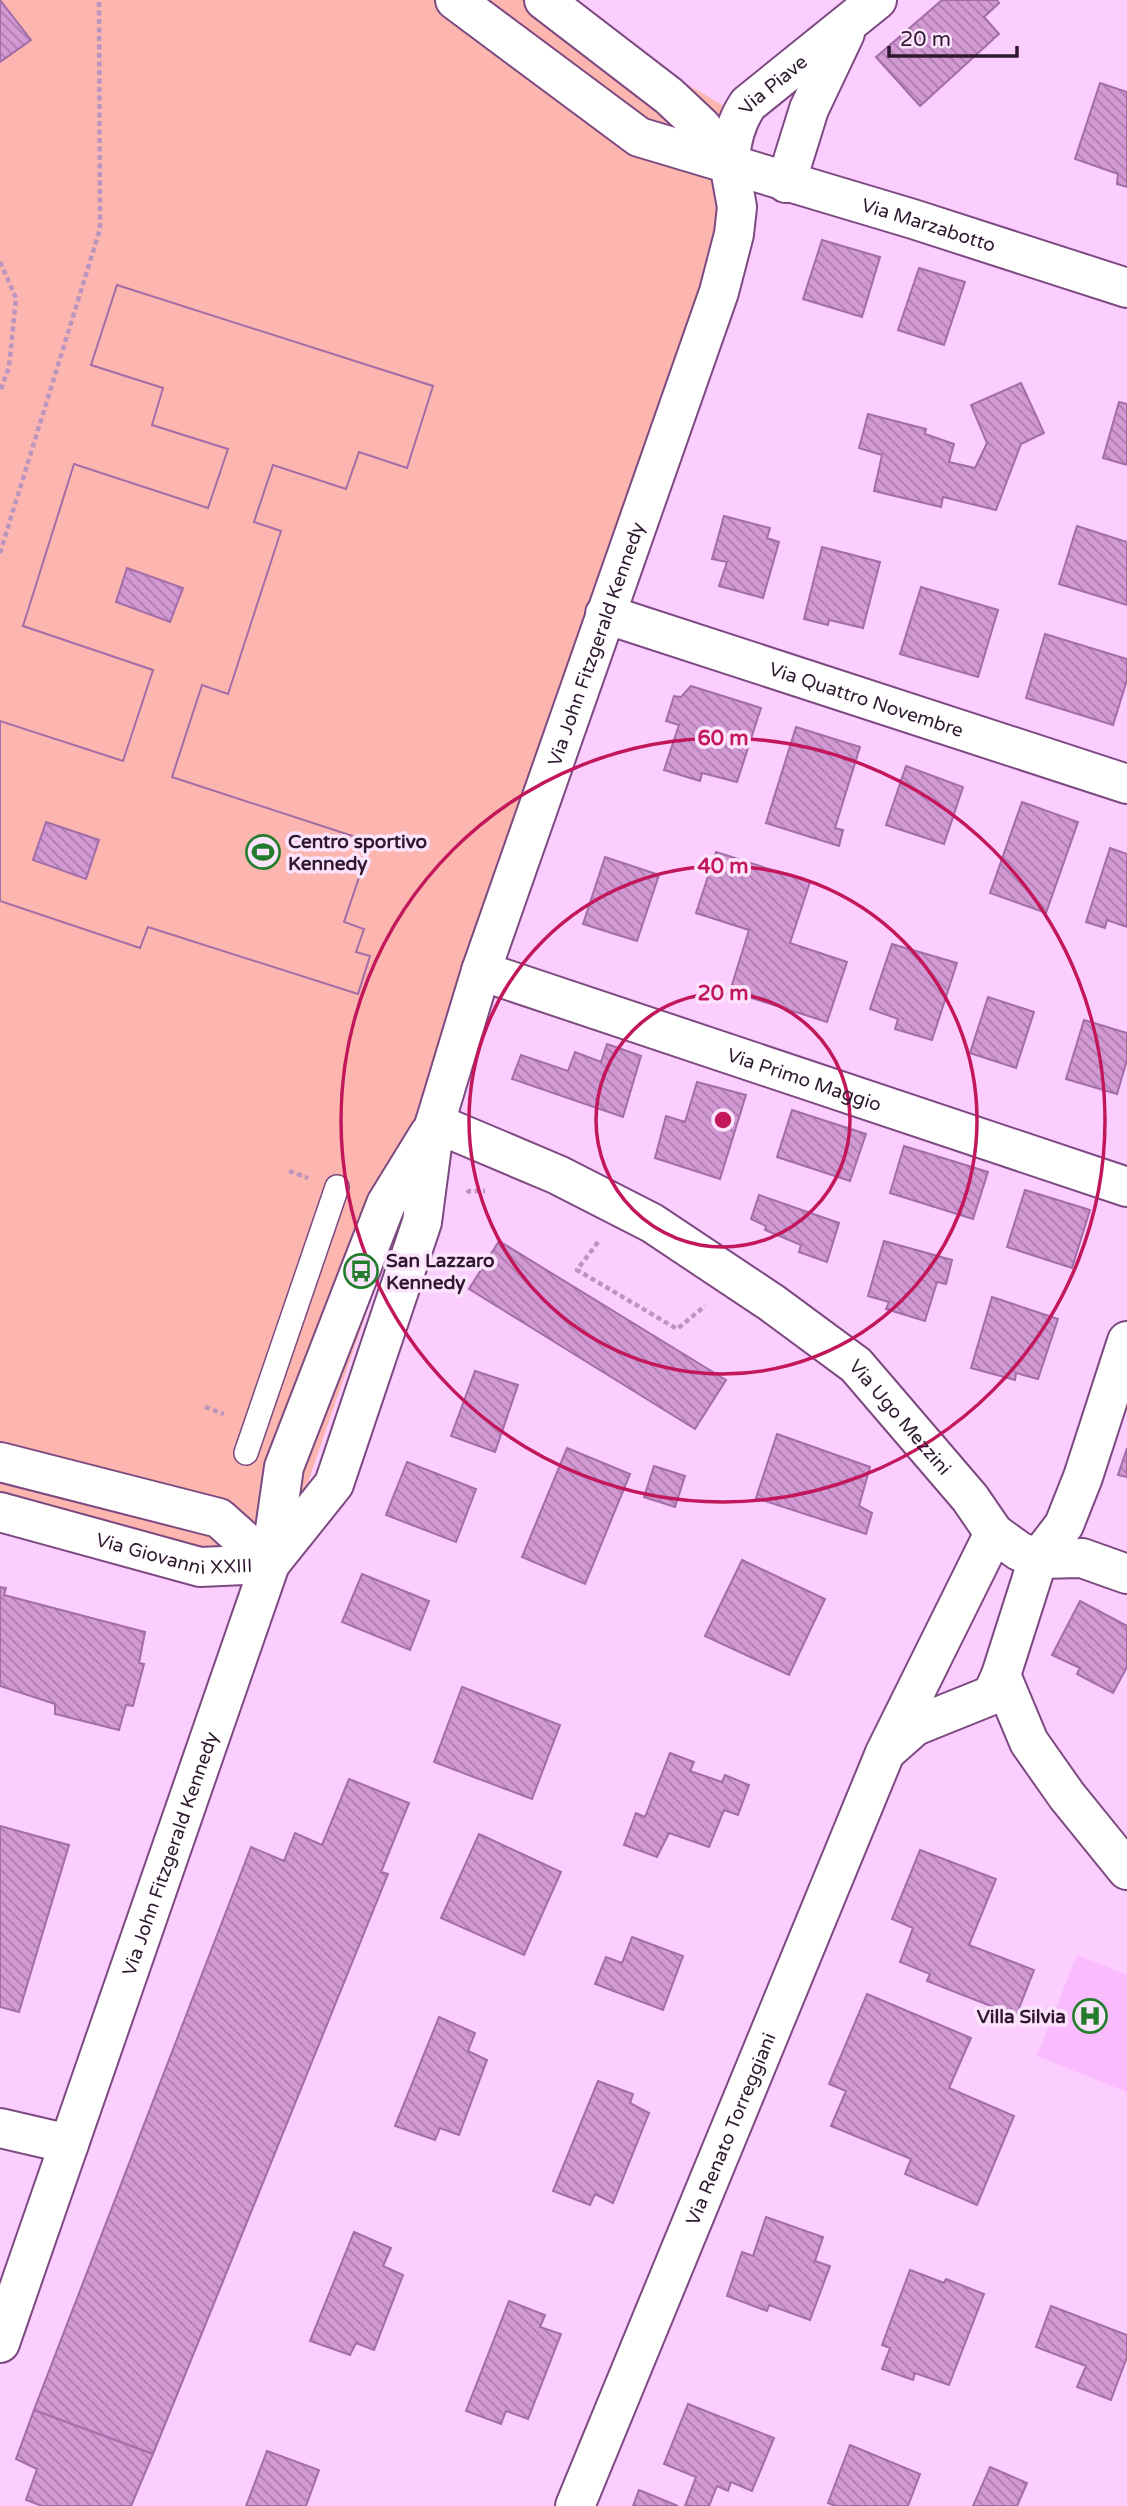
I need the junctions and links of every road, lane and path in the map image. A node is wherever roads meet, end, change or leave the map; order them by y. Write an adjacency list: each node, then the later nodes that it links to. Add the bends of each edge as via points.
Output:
1 (99, 0): 11 (path, via 100,229)
2 (455, 0): 6 (street, via 639,137)
3 (544, 0): 6 (street, Via John Fitzgerald Kennedy, via 669,96)
4 (877, 0): 5 (street, Via Piave)
5 (849, 25): 6 (street, Via Piave, via 748,104 732,135); 7 (street, Via Piave, via 808,108)
6 (729, 163): 7 (street, Via Marzabotto); 12 (street, Via John Fitzgerald Kennedy, via 737,207 719,292)
7 (786, 183): 9 (street, Via Marzabotto)
8 (0, 262): 10 (path, via 16,298 9,367)
9 (1127, 288)
10 (0, 392)
11 (0, 553)
12 (605, 614): 13 (street, Via Quattro Novembre); 14 (street, Via John Fitzgerald Kennedy)
13 (1127, 784)
14 (481, 971): 15 (street, Via John Fitzgerald Kennedy); 18 (street, Via Primo Maggio)
15 (435, 1124): 27 (street, Via Ugo Mezzini, via 558,1175 652,1223 772,1303 856,1365 970,1498); 29 (street, Via John Fitzgerald Kennedy, via 386,1204 284,1467); 29 (street, Via John Fitzgerald Kennedy, via 422,1222 334,1484)
16 (289, 1171): 17 (path)
17 (337, 1187): 24 (lane)
18 (1127, 1187)
19 (496, 1191): 20 (path, via 469,1191)
20 (463, 1202)
21 (603, 1235): 22 (path, via 577,1270 677,1329)
22 (711, 1301)
23 (1127, 1341): 28 (street, via 1064,1525)
24 (246, 1453)
25 (0, 1462): 29 (street, Via Giovanni XXIII, via 219,1518)
26 (0, 1512): 29 (street, Via Giovanni XXIII, via 200,1567)
27 (994, 1533): 28 (street, Via Ugo Mezzini); 32 (street, Via Renato Torreggiani)
28 (1038, 1559): 30 (street, via 1082,1558); 31 (street)
29 (270, 1564): 35 (street, Via John Fitzgerald Kennedy)
30 (1127, 1574)
31 (1002, 1675): 32 (street, Via Renato Torreggiani, via 992,1695 915,1726); 33 (street, via 1029,1742)
32 (885, 1753): 37 (street, Via Renato Torreggiani)
33 (1127, 1870)
34 (0, 2128): 35 (street)
35 (69, 2144): 36 (street, Via John Fitzgerald Kennedy)
36 (0, 2343)
37 (575, 2506)

